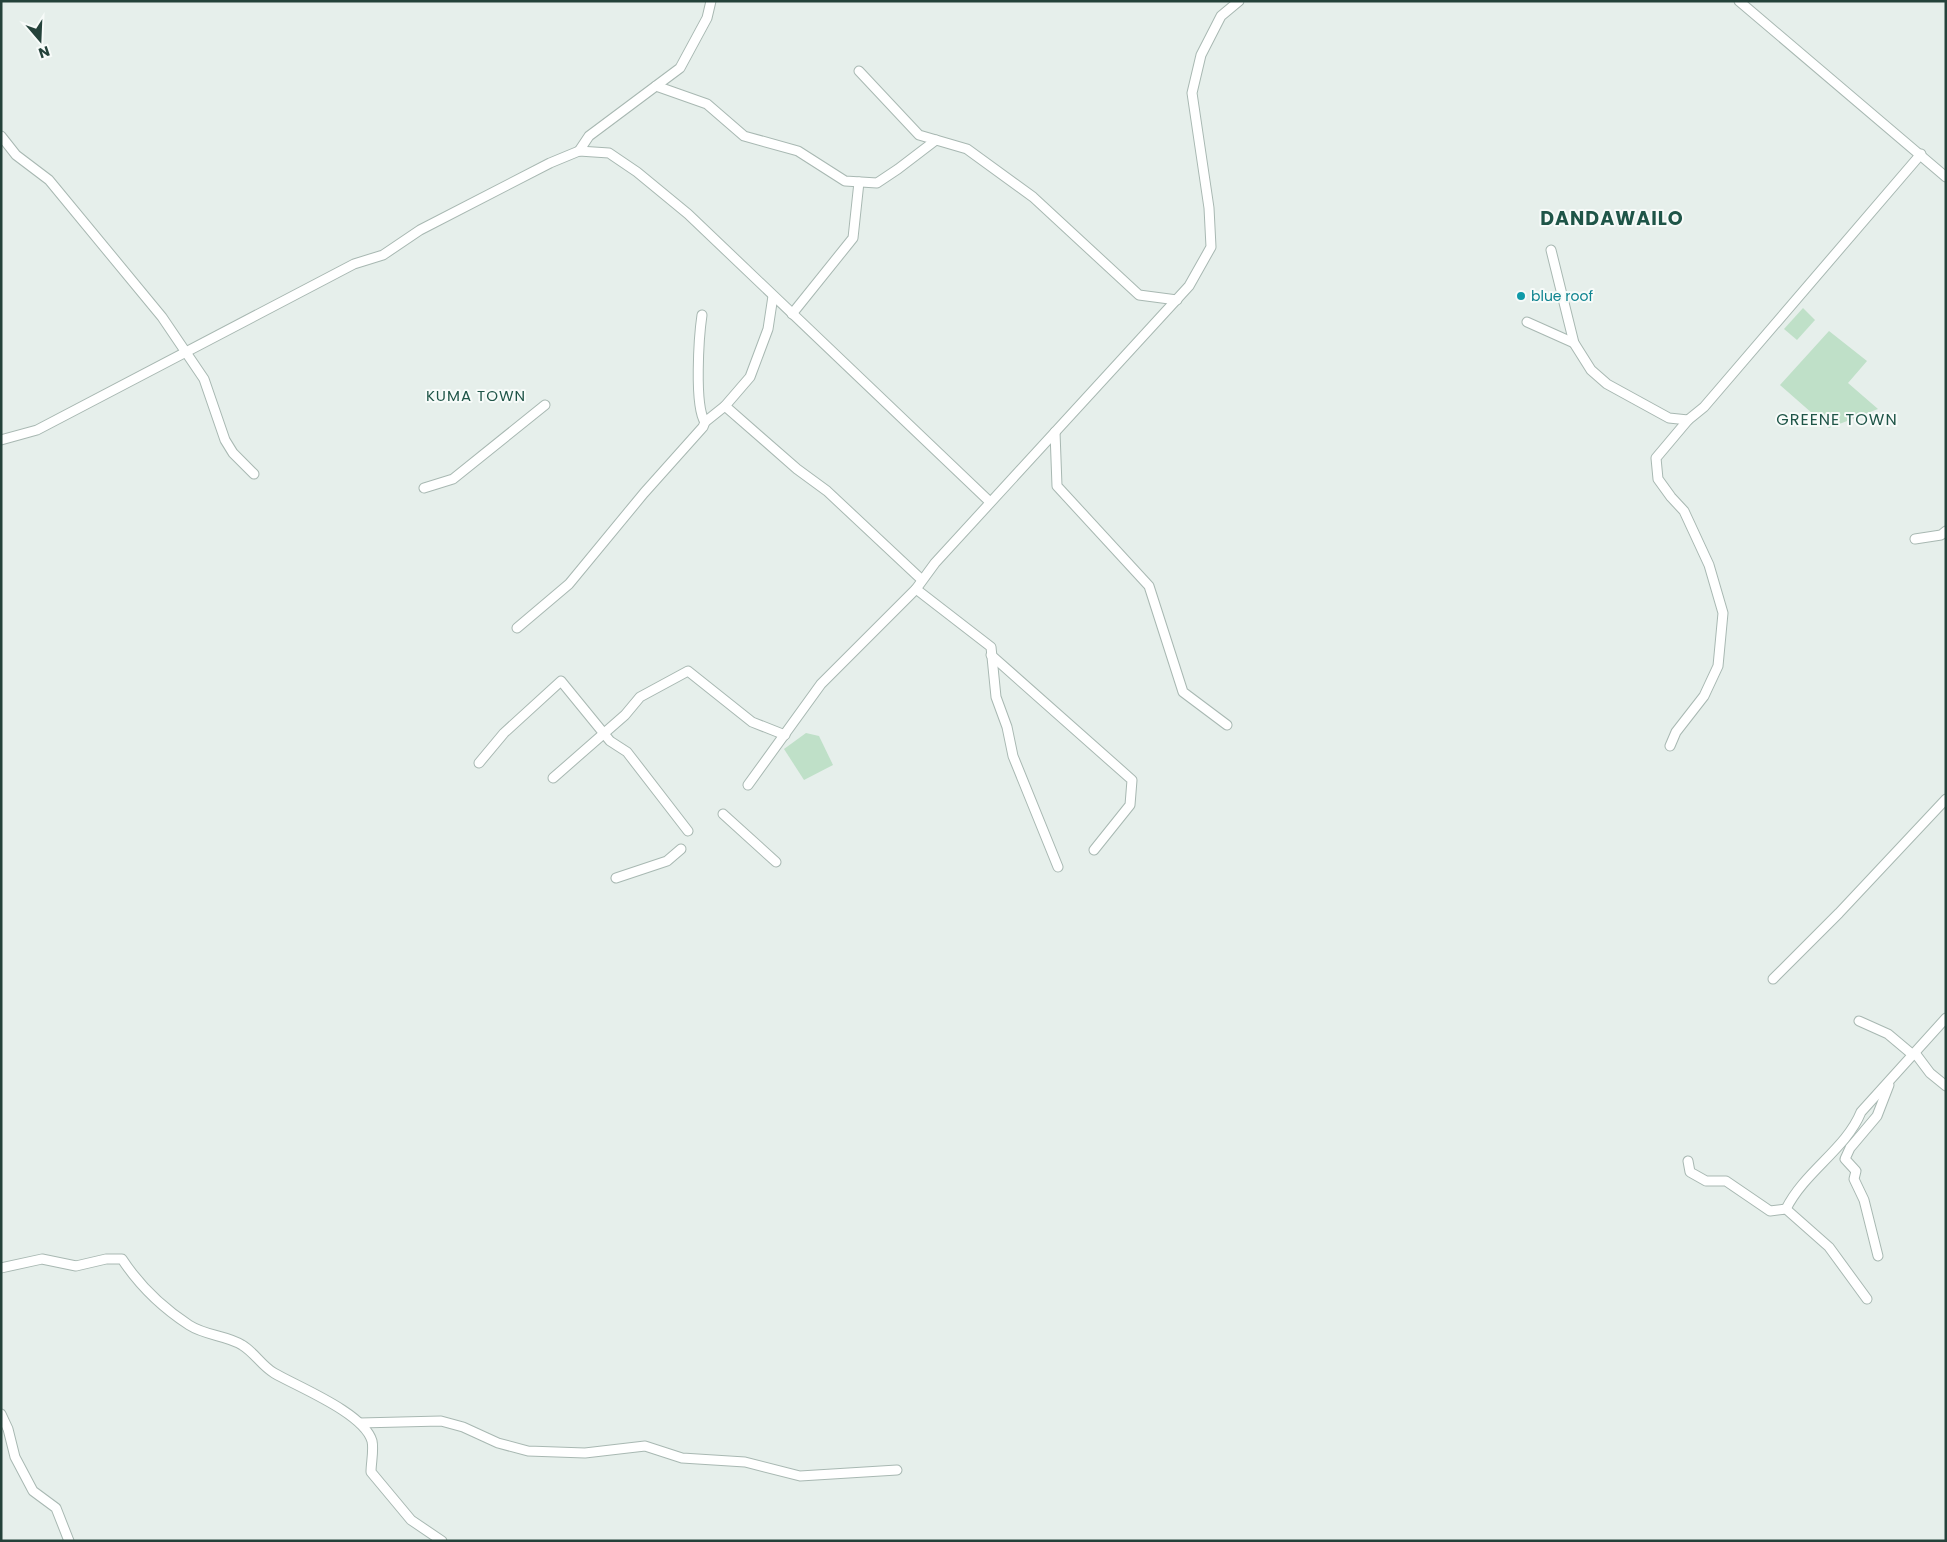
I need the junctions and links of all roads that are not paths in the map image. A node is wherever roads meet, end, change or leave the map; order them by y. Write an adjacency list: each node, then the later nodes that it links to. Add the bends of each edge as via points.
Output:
1 (711, 1): 5 (street, via 707,18 680,68)
2 (1239, 1): 14 (street, via 1221,16 1201,55 1192,93 1209,208 1211,247 1189,286)
3 (1739, 1): 9 (street)
4 (859, 71): 7 (street, via 919,135)
5 (656, 86): 8 (street, via 589,136); 11 (street, via 707,104 744,136 798,152 845,181)
6 (1, 136): 19 (street, via 16,155 49,180 162,317)
7 (936, 140): 11 (street, via 877,183); 14 (street, via 967,149 1033,196 1140,295)
8 (579, 151): 13 (street, via 609,153 637,172 688,214); 19 (street, via 420,230 383,255 354,264)
9 (1921, 154): 10 (street); 22 (street, via 1704,407)
10 (1946, 177)
11 (859, 182): 15 (street, via 854,238)
12 (1551, 250): 18 (street)
13 (773, 296): 15 (street); 21 (street, via 768,329 750,377)
14 (1177, 300): 24 (street)
15 (792, 314): 28 (street)
16 (702, 315): 23 (street, via 699,400 700,415)
17 (1527, 322): 18 (street)
18 (1574, 343): 22 (street, via 1591,370 1607,384 1669,418)
19 (185, 353): 25 (street, via 37,430); 26 (street, via 204,379 229,447)
20 (545, 405): 27 (street, via 454,480)
21 (725, 406): 23 (street); 31 (street, via 827,491)
22 (1688, 420): 38 (street, via 1656,458 1658,479 1684,511 1709,565 1723,613 1718,666 1704,696 1676,732)
23 (705, 422): 33 (street, via 569,584)
24 (1056, 432): 28 (street); 35 (street, via 1057,486 1149,586 1183,692)
25 (1, 440)
26 (254, 474)
27 (424, 488)
28 (990, 502): 31 (street)
29 (1946, 531): 30 (street, via 1941,535)
30 (1915, 539)
31 (922, 580): 32 (street)
32 (916, 589): 34 (street, via 991,647); 37 (street, via 821,684)
33 (517, 628)
34 (991, 655): 46 (street, via 1132,780 1130,806); 48 (street, via 996,697 1013,756)
35 (1227, 725)
36 (604, 734): 37 (street, via 640,697 688,671 752,722); 39 (street, via 561,681 504,732); 40 (street); 44 (street, via 627,752)
37 (785, 735): 41 (street)
38 (1670, 746)
39 (479, 763)
40 (553, 778)
41 (748, 785)
42 (1946, 799): 50 (street)
43 (723, 814): 47 (street)
44 (688, 831)
45 (681, 849): 49 (street, via 667,861)
46 (1094, 850)
47 (776, 862)
48 (1058, 867)
49 (616, 878)
50 (1773, 979)
51 (1946, 1018): 53 (street)
52 (1859, 1021): 53 (street, via 1888,1034)
53 (1914, 1054): 54 (street); 55 (street)
54 (1891, 1080): 57 (street, via 1861,1112 1855,1127 1794,1192); 58 (street, via 1877,1116 1850,1148 1845,1159 1856,1171 1854,1179 1864,1200)
55 (1946, 1086)
56 (1688, 1161): 57 (street, via 1690,1172 1706,1181 1726,1181 1770,1211)
57 (1786, 1209): 60 (street, via 1829,1248)
58 (1878, 1256)
59 (1, 1268): 62 (street, via 42,1259 76,1266 122,1259 138,1282 189,1325 206,1334 243,1345 272,1372 306,1388)
60 (1867, 1299)
61 (1, 1414): 64 (street, via 15,1456 33,1491 56,1508)
62 (360, 1423): 63 (street, via 440,1421 528,1451 585,1453 645,1446 682,1458 746,1462 800,1476); 65 (street, via 372,1441 371,1472 411,1520)
63 (897, 1470)
64 (69, 1541)
65 (442, 1541)

